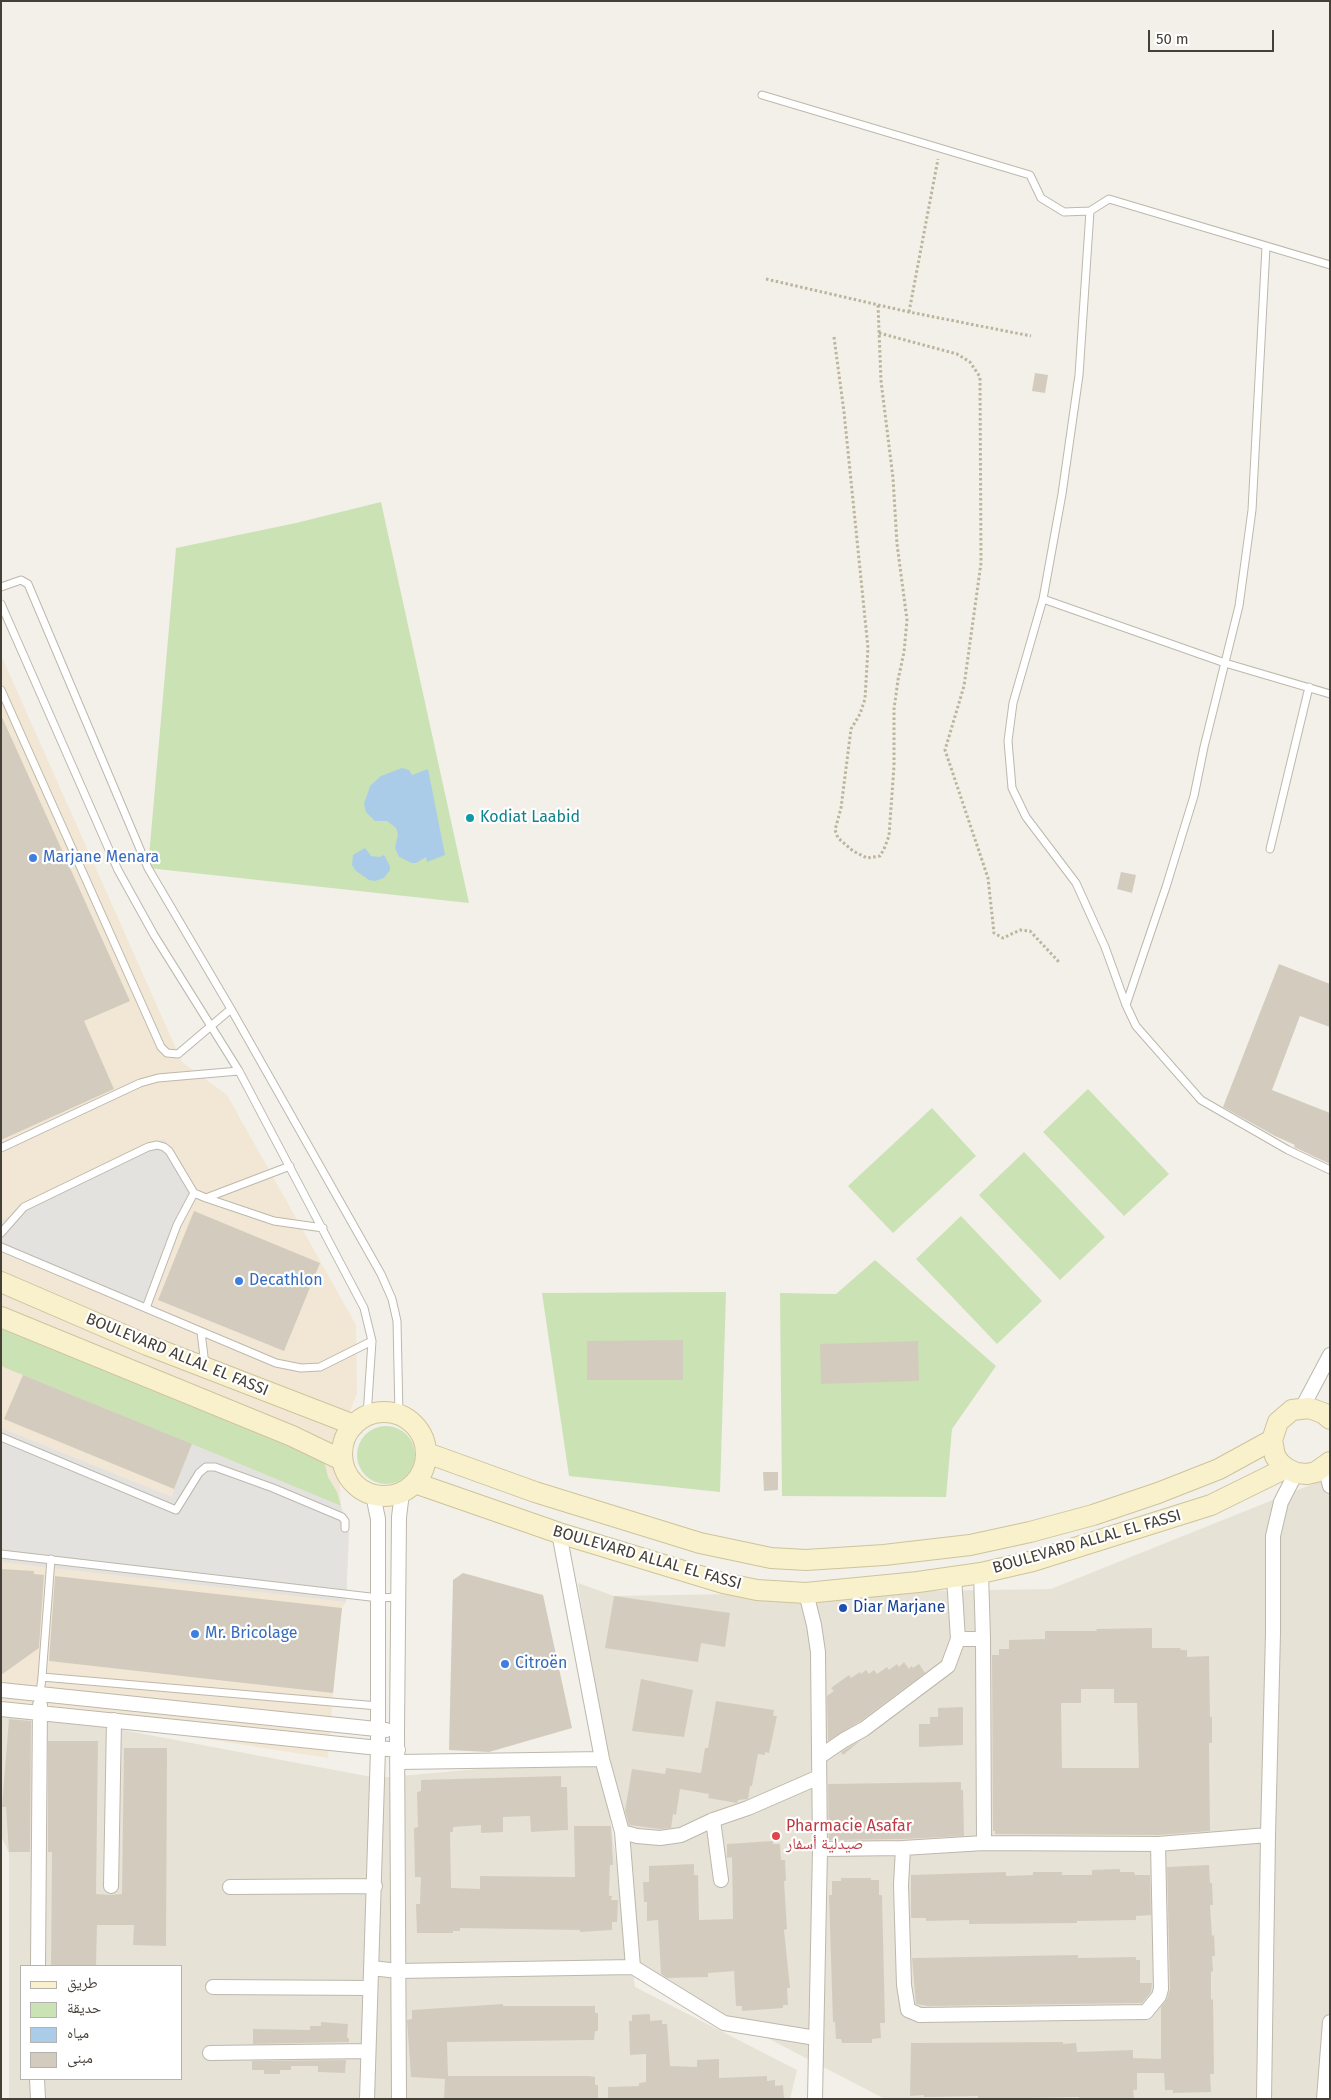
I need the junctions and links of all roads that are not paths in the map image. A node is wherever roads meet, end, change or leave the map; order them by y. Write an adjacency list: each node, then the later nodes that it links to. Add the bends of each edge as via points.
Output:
1 (762, 95): 2 (lane, via 1030,175 1041,198 1064,212)
2 (1090, 210): 3 (lane, via 1109,199); 6 (lane, via 1079,375)
3 (1266, 247): 4 (lane); 8 (lane, via 1252,510 1239,606)
4 (1330, 265)
5 (1, 588): 14 (lane, via 21,580 28,584 148,868)
6 (1043, 599): 8 (lane); 13 (lane, via 1013,703 1008,741 1012,788 1026,817 1076,883 1105,947)
7 (1, 604): 15 (lane, via 118,870 154,935)
8 (1225, 663): 9 (lane); 13 (lane, via 1194,796)
9 (1309, 687): 11 (lane); 12 (lane)
10 (1, 690): 15 (lane, via 161,1047 178,1054)
11 (1330, 694)
12 (1270, 849)
13 (1126, 1005): 19 (lane, via 1136,1026 1201,1100)
14 (231, 1009): 15 (lane); 33 (lane, via 381,1274 392,1299 397,1320)
15 (211, 1025): 16 (lane)
16 (239, 1071): 17 (lane, via 158,1078 140,1083); 18 (lane)
17 (1, 1148)
18 (290, 1166): 21 (lane); 22 (lane)
19 (1330, 1170)
20 (194, 1193): 21 (lane); 23 (lane, via 170,1151 157,1145 24,1207); 26 (lane, via 177,1225)
21 (206, 1198): 22 (lane, via 274,1221)
22 (323, 1228): 29 (lane, via 364,1308)
23 (1, 1234)
24 (1, 1247): 26 (lane)
25 (1, 1282): 31 (main road, BOULEVARD ALLAL EL FASSI)
26 (146, 1308): 28 (lane)
27 (1, 1317): 39 (main road, BOULEVARD ALLAL EL FASSI)
28 (201, 1332): 29 (lane, via 276,1363 301,1368 320,1366); 31 (lane)
29 (372, 1341): 35 (lane)
30 (1330, 1355): 32 (street)
31 (206, 1368): 35 (main road, BOULEVARD ALLAL EL FASSI)
32 (1302, 1408): 34 (main road); 37 (main road, via 1292,1410 1278,1422)
33 (400, 1414): 35 (main road, via 383,1412); 38 (main road, via 419,1429)
34 (1328, 1414)
35 (360, 1420): 39 (main road, via 346,1436)
36 (1, 1437): 45 (lane, via 176,1510 199,1473 206,1468 215,1468 342,1517)
37 (1272, 1440): 38 (main road, BOULEVARD ALLAL EL FASSI, via 1219,1468 1158,1493 1030,1532 970,1545 806,1560 771,1558 700,1543 535,1492); 41 (main road, via 1275,1456)
38 (427, 1453): 43 (main road, via 426,1464)
39 (342, 1460): 44 (main road, via 352,1482)
40 (1328, 1464): 41 (main road, BOULEVARD ALLAL EL FASSI, via 1307,1474); 42 (street)
41 (1291, 1470): 49 (main road, BOULEVARD ALLAL EL FASSI, via 1211,1505 1033,1561); 72 (street, via 1273,1536)
42 (1330, 1486)
43 (408, 1488): 44 (main road, via 388,1496); 46 (main road, BOULEVARD ALLAL EL FASSI); 52 (street, via 399,1517)
44 (373, 1495): 53 (street, via 378,1519)
45 (345, 1528)
46 (559, 1533): 51 (main road, BOULEVARD ALLAL EL FASSI, via 723,1583 757,1590); 68 (street)
47 (1, 1554): 48 (lane)
48 (51, 1560): 53 (lane); 56 (lane)
49 (981, 1573): 50 (main road, BOULEVARD ALLAL EL FASSI); 55 (street)
50 (954, 1577): 51 (main road, BOULEVARD ALLAL EL FASSI); 54 (street)
51 (806, 1593): 67 (street, via 818,1652)
52 (398, 1597): 53 (lane); 64 (street)
53 (379, 1598): 59 (street)
54 (958, 1639): 55 (street); 67 (street, via 948,1666 864,1729)
55 (983, 1639): 73 (street)
56 (42, 1677): 58 (lane); 59 (lane)
57 (1, 1690): 58 (street)
58 (40, 1694): 61 (street); 63 (street)
59 (378, 1706): 63 (street)
60 (1, 1709): 61 (street)
61 (40, 1712): 62 (street); 81 (street)
62 (114, 1720): 65 (street); 78 (street)
63 (378, 1728): 64 (street); 65 (street)
64 (397, 1731): 66 (street)
65 (378, 1749): 66 (street); 79 (street)
66 (398, 1756): 68 (street); 84 (street)
67 (819, 1757): 69 (street)
68 (602, 1759): 71 (street)
69 (819, 1776): 70 (street, via 748,1808); 76 (street)
70 (712, 1820): 71 (street, via 681,1835 667,1837); 77 (street)
71 (622, 1832): 82 (street)
72 (1268, 1835): 74 (street); 96 (street)
73 (984, 1843): 74 (street); 75 (street)
74 (1158, 1844): 75 (street, via 1161,1989 1146,2012 920,2015 908,2010 903,1965)
75 (903, 1848): 76 (street)
76 (820, 1849): 88 (street)
77 (721, 1880)
78 (111, 1886)
79 (375, 1886): 80 (street); 83 (street)
80 (230, 1887)
81 (38, 1965)
82 (633, 1967): 84 (street); 88 (street, via 724,2023)
83 (372, 1968): 84 (street); 86 (street)
84 (398, 1971): 94 (street)
85 (213, 1987): 86 (street)
86 (370, 1988): 89 (street)
87 (1330, 2022): 97 (street)
88 (816, 2038): 95 (street)
89 (368, 2051): 90 (street); 93 (street)
90 (210, 2053)
91 (37, 2080): 92 (street)
92 (38, 2099)
93 (367, 2099)
94 (399, 2099)
95 (815, 2099)
96 (1264, 2099)
97 (1324, 2099)

